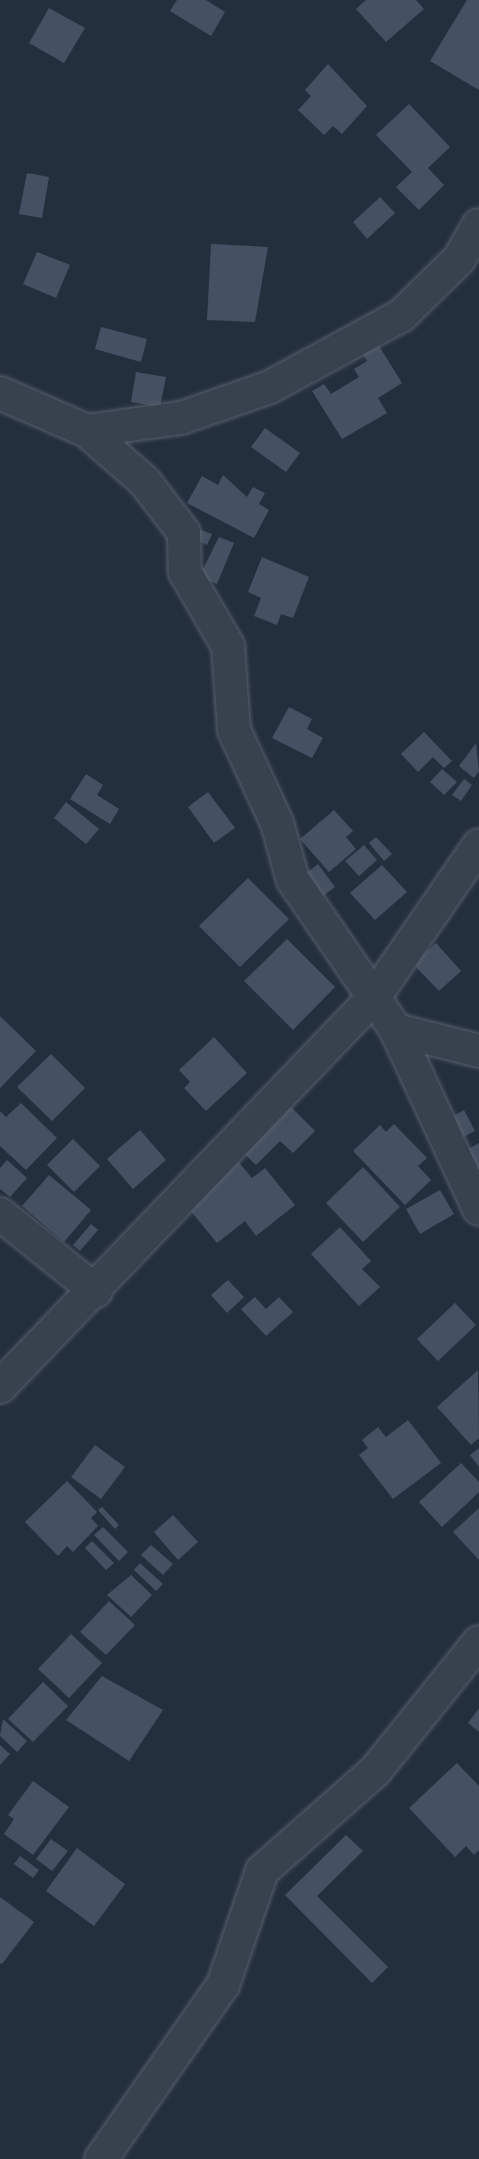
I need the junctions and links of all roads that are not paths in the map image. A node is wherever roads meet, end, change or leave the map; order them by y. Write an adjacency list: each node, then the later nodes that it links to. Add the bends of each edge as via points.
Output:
1 (479, 225): 3 (street, via 459,259 402,315 270,387 182,418)
2 (0, 393): 3 (street)
3 (87, 431): 5 (street, via 145,482 184,533 185,572 228,646 234,730 277,823 293,880)
4 (479, 845): 5 (street)
5 (375, 996): 6 (street); 10 (street, via 235,1137)
6 (396, 1030): 7 (street); 8 (street)
7 (479, 1051)
8 (479, 1209)
9 (0, 1214): 10 (street)
10 (96, 1291): 11 (street)
11 (0, 1387)
12 (479, 1642): 13 (street, via 376,1770 262,1871 223,1985)
13 (101, 2159)

